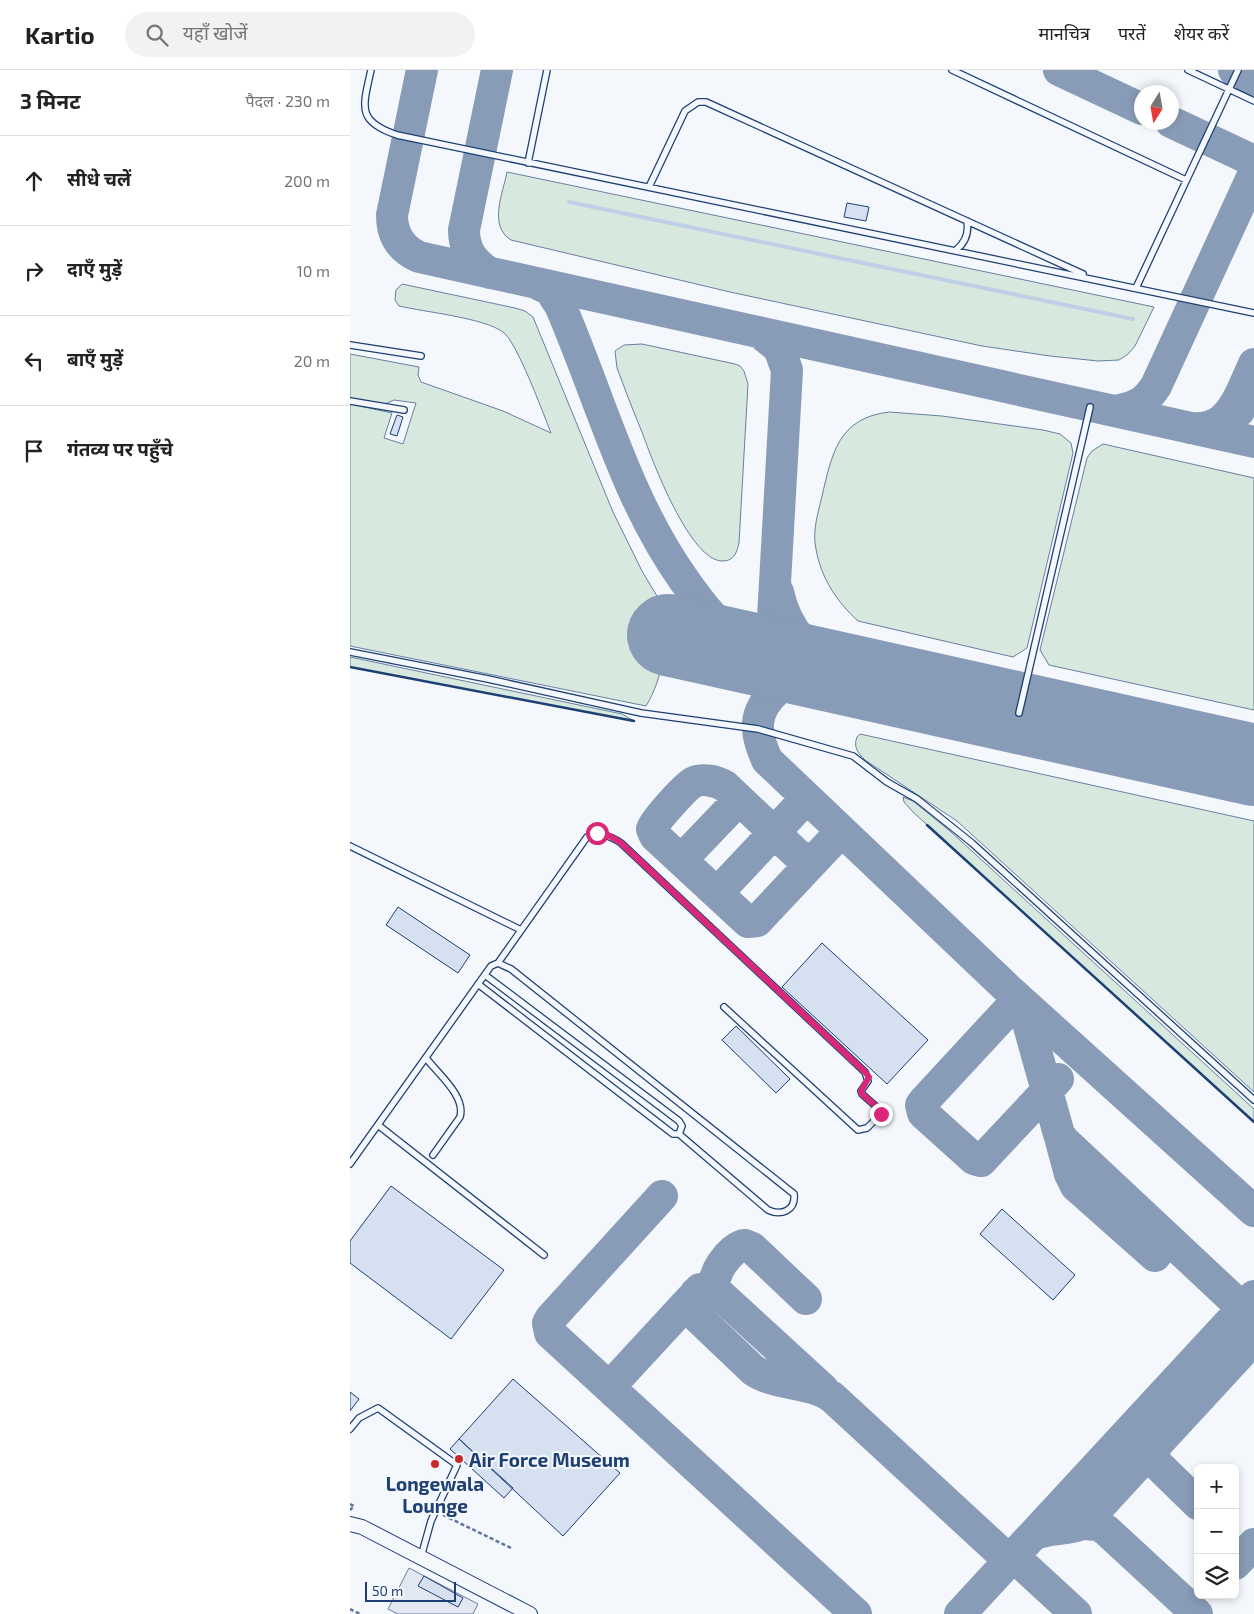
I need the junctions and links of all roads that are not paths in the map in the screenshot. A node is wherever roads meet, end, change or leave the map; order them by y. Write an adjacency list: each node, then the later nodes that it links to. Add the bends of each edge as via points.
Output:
1 (371, 70): 8 (lane, via 364,111 375,126 397,136)
2 (547, 70): 8 (lane)
3 (952, 70): 9 (lane)
4 (1188, 70): 6 (lane)
5 (1238, 70): 6 (lane)
6 (1229, 89): 7 (lane); 9 (lane)
7 (1254, 101)
8 (528, 162): 10 (lane)
9 (1186, 180): 14 (lane)
10 (649, 187): 11 (lane, via 685,111 698,102 706,102); 12 (lane)
11 (967, 221): 12 (lane, via 967,233); 13 (lane)
12 (956, 250): 13 (lane)
13 (1093, 279): 14 (lane)
14 (1136, 288): 15 (lane)
15 (1254, 313)
16 (350, 345): 17 (lane)
17 (421, 356)
18 (350, 401): 20 (lane)
19 (1090, 407): 22 (lane)
20 (404, 410)
21 (350, 652): 30 (lane, via 641,713 758,729 853,756 887,782 918,799 972,843)
22 (1019, 713)
23 (350, 846): 24 (lane)
24 (521, 930): 25 (lane); 28 (lane, via 587,837 597,833 610,836 865,1072 869,1077 862,1094 881,1114 867,1128 858,1130)
25 (498, 963): 26 (lane, via 491,966); 32 (lane, via 511,969 794,1194 792,1206 785,1213 776,1214 768,1210)
26 (485, 975): 27 (lane); 32 (lane, via 679,1122 682,1126)
27 (478, 984): 29 (lane); 32 (lane, via 673,1134)
28 (724, 1007)
29 (426, 1058): 31 (lane); 33 (lane, via 455,1094 462,1111)
30 (1254, 1100)
31 (378, 1125): 34 (lane); 35 (lane)
32 (679, 1134)
33 (433, 1155)
34 (350, 1164)
35 (544, 1255)
36 (350, 1429): 39 (lane, via 359,1418 378,1408 457,1466 436,1512)
37 (350, 1514): 38 (street)
38 (356, 1526): 39 (street)
39 (421, 1558): 40 (street)
40 (530, 1614)

